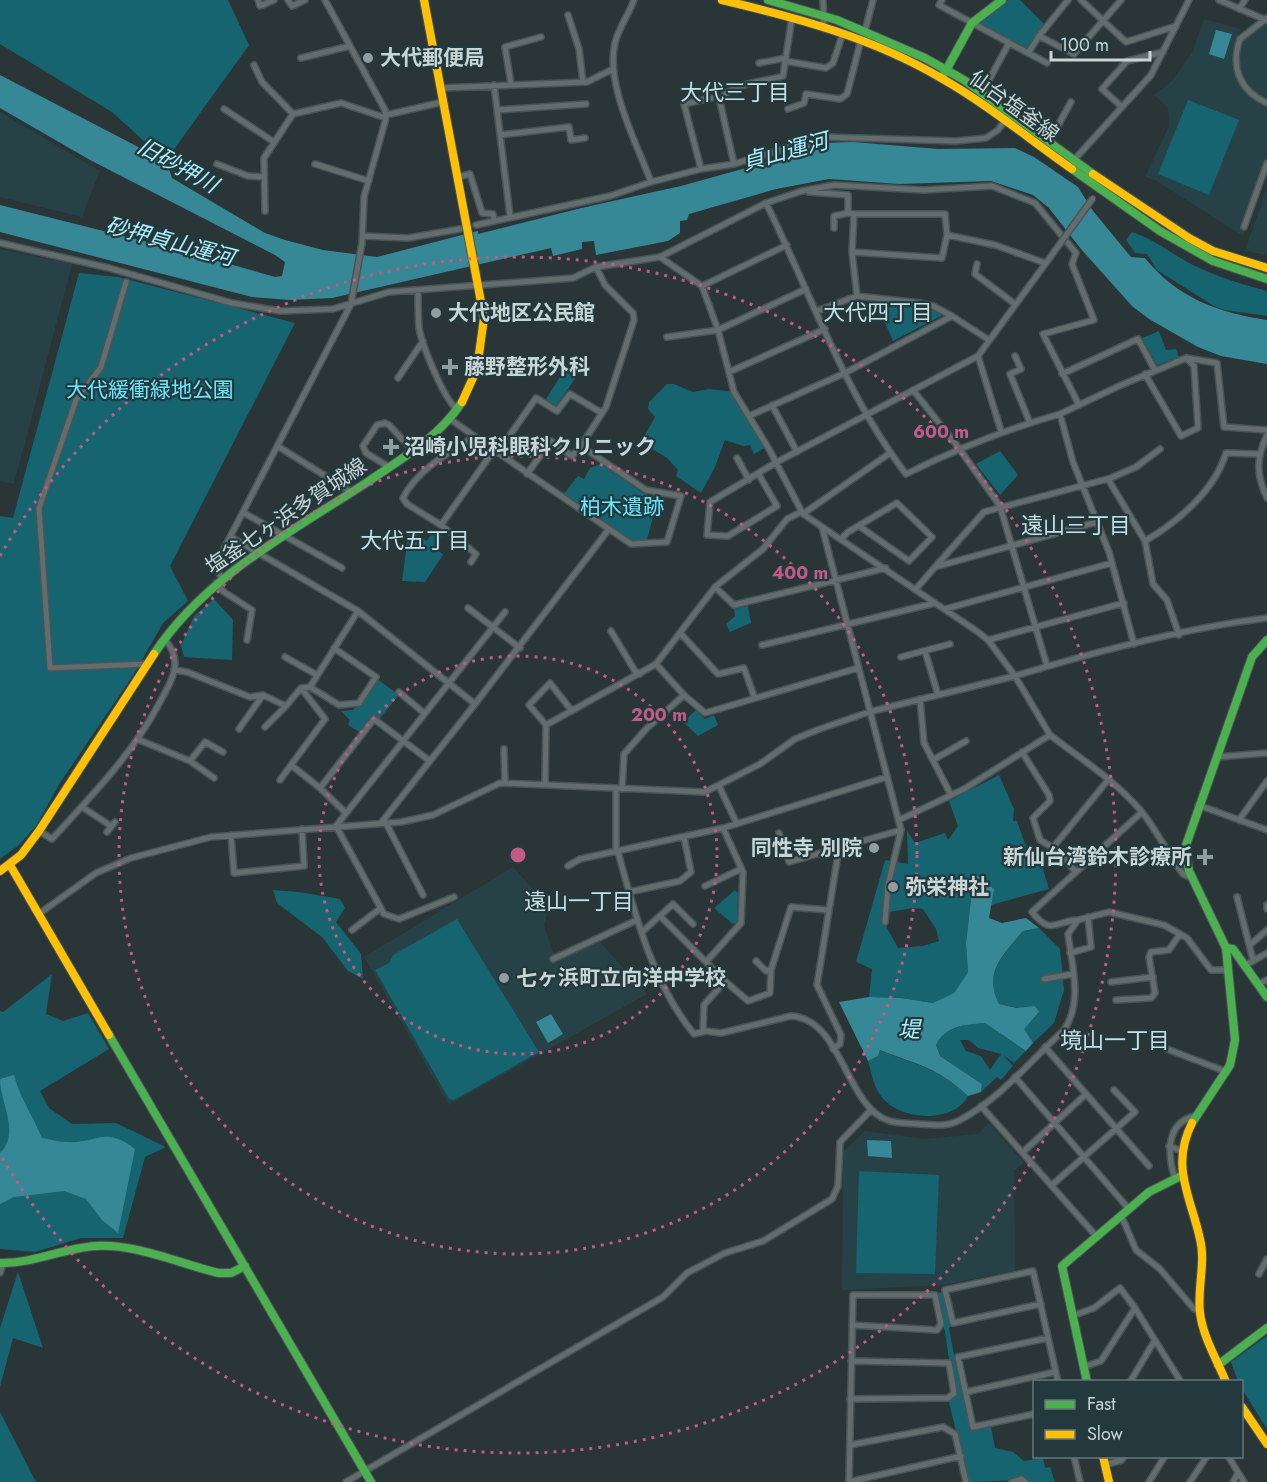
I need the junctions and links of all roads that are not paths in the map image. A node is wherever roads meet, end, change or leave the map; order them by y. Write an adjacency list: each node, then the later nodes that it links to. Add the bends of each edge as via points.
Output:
1 (258, 0): 2 (street, via 260,6)
2 (274, 0)
3 (288, 0): 4 (street, via 292,6)
4 (305, 0)
5 (325, 0): 36 (street)
6 (424, 0): 50 (main road)
7 (634, 0): 44 (street, via 615,42)
8 (722, 0): 24 (main road, 仙台塩釜線)
9 (768, 0): 20 (main road, 仙台塩釜線)
10 (823, 0): 23 (street)
11 (873, 0): 30 (street)
12 (942, 0): 27 (street, via 939,5)
13 (1002, 0): 27 (main road)
14 (1068, 0): 32 (street)
15 (1081, 0): 26 (street)
16 (1121, 0): 26 (street)
17 (1189, 0): 28 (street)
18 (1219, 0): 21 (street)
19 (1245, 0): 21 (street)
20 (804, 5): 23 (main road, 仙台塩釜線)
21 (1239, 9): 25 (street)
22 (568, 15): 47 (street, via 579,49)
23 (824, 15): 29 (street); 30 (main road, 仙台塩釜線)
24 (792, 17): 29 (main road, 仙台塩釜線); 40 (street)
25 (1266, 19): 55 (street, via 1240,39 1235,63 1237,73 1253,96)
26 (1103, 20): 28 (street, via 1126,42); 32 (street, via 1074,54)
27 (972, 23): 35 (street); 45 (main road)
28 (1176, 26): 38 (street)
29 (824, 27): 31 (main road, 仙台塩釜線)
30 (865, 31): 45 (main road, 仙台塩釜線)
31 (843, 33): 34 (main road, 仙台塩釜線); 40 (street, via 833,63 826,68)
32 (1039, 36): 37 (street)
33 (541, 37): 48 (street, via 505,47)
34 (861, 40): 46 (main road, 仙台塩釜線); 59 (street, via 847,94 840,99 806,94 804,103)
35 (1009, 43): 37 (street); 51 (street)
36 (350, 46): 39 (street); 62 (street)
37 (1028, 52): 42 (street)
38 (1163, 52): 57 (street, via 1151,75); 57 (street, via 1127,61 1102,89)
39 (301, 58)
40 (786, 59): 41 (street); 73 (street, via 783,76 722,94 720,102)
41 (759, 63)
42 (1047, 63)
43 (254, 65): 61 (street, via 262,82)
44 (613, 69): 47 (street); 78 (street, via 619,97)
45 (948, 69): 46 (main road); 51 (main road, 仙台塩釜線)
46 (942, 78): 64 (main road, 仙台塩釜線)
47 (583, 82): 48 (street)
48 (511, 84): 49 (street)
49 (494, 85): 50 (street); 60 (street)
50 (441, 88): 53 (main road)
51 (982, 93): 63 (main road, 仙台塩釜線)
52 (711, 98): 74 (street, via 684,104)
53 (443, 102): 62 (street); 76 (main road)
54 (1071, 102): 68 (street)
55 (1267, 103)
56 (586, 104): 60 (street)
57 (1122, 107): 69 (street)
58 (224, 109): 67 (street)
59 (788, 109)
60 (497, 110): 65 (street)
61 (293, 114): 62 (street, via 341,104); 67 (street)
62 (386, 116): 77 (street)
63 (1009, 116): 64 (street); 68 (main road, 仙台塩釜線)
64 (1004, 123): 73 (street, via 986,138 956,141 824,136); 79 (main road, 仙台塩釜線)
65 (500, 135): 66 (street, via 569,127 570,140); 84 (street)
66 (585, 138)
67 (274, 142): 75 (street, via 264,158)
68 (1049, 142): 69 (main road, 仙台塩釜線)
69 (1074, 160): 79 (main road, 仙台塩釜線)
70 (1267, 163): 86 (street)
71 (217, 164): 75 (street, via 248,176)
72 (315, 164): 77 (street)
73 (734, 164): 74 (street)
74 (701, 169): 78 (street)
75 (264, 177): 82 (street)
76 (458, 177): 85 (street, via 470,174 482,213 493,214); 87 (main road)
77 (369, 182): 90 (street, via 364,197)
78 (651, 182): 84 (street, via 610,196)
79 (1102, 185): 95 (street, bridge); 98 (main road, 仙台塩釜線, via 1213,251); 99 (main road, 仙台塩釜線, via 1191,250)
80 (802, 192): 81 (street); 83 (street, via 848,195); 121 (street, via 834,185 924,190 992,186 1035,203 1076,253 1072,264 1094,320 1043,334)
81 (766, 203): 92 (street); 94 (street)
82 (265, 211)
83 (851, 213): 88 (street, via 834,216); 89 (street, via 945,214); 93 (street)
84 (510, 216): 85 (street)
85 (494, 220): 87 (street)
86 (1244, 227)
87 (468, 228): 90 (street, via 408,238); 101 (main road, 塩釜七ヶ浜多賀城線)
88 (834, 228)
89 (947, 235): 93 (street, via 942,258); 95 (street, via 995,245)
90 (363, 240): 106 (street)
91 (0, 243): 106 (street, via 250,307 321,311)
92 (787, 244): 102 (street); 103 (street)
93 (852, 252): 105 (street)
94 (660, 257): 97 (street); 102 (street)
95 (1045, 263): 107 (street)
96 (976, 264): 107 (street, via 975,274)
97 (596, 267): 101 (street, via 573,278); 128 (street, via 605,285 633,314 634,320)
98 (1267, 268)
99 (1267, 279)
100 (126, 282): 206 (street, via 101,367 76,400 39,508 50,668)
101 (479, 286): 104 (street); 127 (main road, 塩釜七ヶ浜多賀城線, via 483,349)
102 (702, 286): 110 (street)
103 (806, 289): 108 (street); 110 (street)
104 (418, 290): 106 (street, via 389,292); 114 (street)
105 (857, 296): 108 (street); 109 (street, via 920,303)
106 (351, 303): 139 (street)
107 (1015, 304): 113 (street)
108 (817, 311): 111 (street)
109 (952, 316): 113 (street); 120 (street)
110 (718, 330): 112 (street); 119 (street)
111 (825, 330): 119 (street); 120 (street)
112 (667, 337)
113 (989, 340): 115 (street)
114 (423, 341): 123 (street); 127 (street, via 447,398)
115 (978, 356): 124 (street); 135 (street)
116 (1015, 356): 133 (street, via 1021,369 1010,374)
117 (1186, 358): 118 (street); 122 (street, via 1194,366 1198,428 1181,436); 134 (street, via 1217,363 1224,427)
118 (1155, 370): 121 (street, via 1138,339); 122 (street)
119 (729, 372): 131 (street, via 734,393)
120 (845, 373): 125 (street); 130 (street)
121 (1062, 374): 126 (street)
122 (1145, 374): 126 (street)
123 (398, 378)
124 (913, 390): 130 (street); 140 (street)
125 (772, 405): 131 (street); 144 (street)
126 (1079, 405): 129 (street)
127 (457, 409): 132 (main road, 塩釜七ヶ浜多賀城線)
128 (602, 413): 138 (street); 143 (street, via 570,394 557,411 536,398)
129 (1060, 414): 133 (street); 154 (street)
130 (867, 415): 144 (street); 145 (street)
131 (749, 416): 148 (street)
132 (450, 419): 137 (street); 142 (main road, 塩釜七ヶ浜多賀城線)
133 (1030, 423): 135 (street)
134 (1267, 430)
135 (1000, 431): 140 (street)
136 (1267, 435): 146 (street)
137 (474, 437): 143 (street); 161 (street, via 422,475 403,498)
138 (581, 446): 150 (street, via 572,456 550,441); 164 (street, via 646,490 681,496 667,542 631,544)
139 (279, 447): 155 (street); 158 (street)
140 (958, 447): 145 (street, via 906,474); 157 (street)
141 (1160, 449): 152 (street, via 1137,467)
142 (413, 451): 149 (main road, 塩釜七ヶ浜多賀城線); 149 (street, via 389,425 377,425 363,446 366,453)
143 (496, 451): 150 (street); 161 (street)
144 (797, 452): 148 (street)
145 (890, 453): 159 (street)
146 (1258, 454): 156 (street); 168 (street, via 1226,453 1220,471 1183,514)
147 (736, 458): 153 (street)
148 (777, 462): 151 (street); 159 (street)
149 (390, 467): 155 (main road, 塩釜七ヶ浜多賀城線)
150 (527, 474): 164 (street)
151 (759, 474): 153 (street); 153 (street, via 777,506 728,536 707,535 710,502)
152 (1108, 479): 154 (street); 168 (street)
153 (749, 480)
154 (1082, 486): 157 (street); 160 (street)
155 (351, 492): 166 (main road, 塩釜七ヶ浜多賀城線)
156 (1267, 498)
157 (1000, 506): 169 (street); 173 (street, via 984,512)
158 (244, 513): 165 (street); 166 (street)
159 (802, 513): 163 (street); 179 (street, via 787,519 763,549)
160 (1097, 522): 169 (street); 172 (street)
161 (441, 525): 171 (street, via 476,554)
162 (859, 526): 162 (street, via 897,503 932,537 909,561); 167 (street)
163 (822, 527): 167 (street); 177 (street)
164 (609, 529): 202 (street)
165 (231, 537): 170 (street); 176 (street, via 216,567)
166 (286, 537): 170 (main road, 塩釜七ヶ浜多賀城線); 174 (street)
167 (842, 538): 175 (street)
168 (1145, 541): 193 (street, via 1153,584 1167,600)
169 (1014, 546): 173 (street); 178 (street)
170 (259, 554): 176 (main road, 塩釜七ヶ浜多賀城線); 185 (street)
171 (471, 562)
172 (1112, 563): 178 (street); 182 (street)
173 (935, 567): 180 (street)
174 (342, 568)
175 (886, 568): 177 (street); 180 (street)
176 (219, 581): 194 (main road, 塩釜七ヶ浜多賀城線); 195 (street, via 225,592 252,610)
177 (835, 581): 179 (street, via 734,605); 188 (street)
178 (1025, 586): 184 (street); 189 (street)
179 (716, 587): 192 (street)
180 (916, 589): 181 (street)
181 (935, 603): 184 (street); 188 (street)
182 (1124, 603): 189 (street); 199 (street)
183 (468, 608): 190 (street)
184 (945, 609): 196 (street)
185 (358, 611): 201 (street); 214 (street)
186 (505, 612): 190 (street)
187 (1267, 618): 193 (street)
188 (847, 625): 200 (street); 209 (street)
189 (1036, 626): 196 (street); 208 (street)
190 (493, 627): 202 (street); 214 (street)
191 (611, 631): 211 (street)
192 (681, 634): 207 (street); 221 (street, via 718,674 744,668)
193 (1179, 635): 199 (street)
194 (164, 639): 206 (main road, 塩釜七ヶ浜多賀城線); 210 (street, via 173,649)
195 (247, 640)
196 (988, 640): 213 (street)
197 (1267, 640): 239 (main road, via 1252,657)
198 (950, 644): 203 (street)
199 (1134, 644): 208 (street)
200 (762, 645)
201 (334, 648): 212 (street); 215 (street, via 376,677 359,703 339,705)
202 (520, 648): 223 (street)
203 (926, 651): 205 (street); 220 (street)
204 (285, 657): 212 (street)
205 (901, 657)
206 (147, 664): 268 (main road, 塩釜七ヶ浜多賀城線)
207 (656, 664): 211 (street); 219 (street)
208 (1047, 666): 213 (street)
209 (858, 668): 221 (street); 226 (street)
210 (174, 670): 218 (street, via 250,697); 232 (street)
211 (640, 674): 225 (street)
212 (317, 675): 215 (street)
213 (1014, 676): 220 (street); 231 (street)
214 (448, 683): 223 (street); 227 (street)
215 (310, 687): 216 (street)
216 (301, 688): 224 (street); 243 (street, via 325,719)
217 (399, 692): 227 (street)
218 (262, 695): 224 (street); 230 (street)
219 (684, 695): 221 (street, via 705,712); 253 (street, via 624,754)
220 (938, 695): 222 (street)
221 (754, 696)
222 (920, 699): 226 (street); 240 (street, via 924,743)
223 (475, 704): 242 (street)
224 (285, 706): 229 (street)
225 (572, 711): 228 (street); 228 (street, via 550,683 530,705)
226 (869, 712): 244 (street); 251 (street, via 795,739)
227 (424, 713): 233 (street)
228 (546, 725): 250 (street)
229 (265, 727)
230 (239, 729)
231 (1050, 735): 237 (street); 247 (street)
232 (137, 739): 241 (street); 256 (street)
233 (403, 740): 242 (street); 252 (street, via 374,719); 258 (street)
234 (966, 741): 240 (street)
235 (504, 749): 249 (street)
236 (223, 752): 241 (street, via 205,742)
237 (1022, 752): 254 (street); 274 (street, via 1049,795 1050,801 1033,818 1040,840)
238 (1267, 753): 239 (street)
239 (1216, 757): 255 (main road)
240 (933, 760): 254 (street)
241 (190, 761): 245 (street)
242 (430, 761): 261 (street)
243 (291, 765): 246 (street); 252 (street)
244 (888, 777): 259 (street); 262 (street)
245 (214, 778)
246 (280, 780)
247 (1108, 780): 257 (street); 274 (street)
248 (1267, 781): 260 (street)
249 (505, 783): 250 (street); 261 (street, via 433,815)
250 (545, 784): 253 (street)
251 (719, 786): 253 (street, via 698,793); 262 (street)
252 (320, 788): 258 (street)
253 (619, 789): 275 (street)
254 (951, 795): 259 (street)
255 (1198, 806): 260 (street); 281 (main road, via 1185,848)
256 (82, 807): 268 (street, via 52,839); 269 (street, via 113,824)
257 (1142, 812): 280 (street); 281 (street, via 1183,874)
258 (346, 813): 263 (street)
259 (899, 820): 266 (street)
260 (1239, 820): 267 (street)
261 (383, 823): 263 (street); 284 (street)
262 (737, 824): 264 (street)
263 (336, 826): 265 (street); 288 (street)
264 (723, 828): 272 (street); 278 (street)
265 (302, 829): 271 (street); 271 (street, via 304,866 234,873)
266 (902, 830): 273 (street); 296 (street, via 888,885)
267 (1267, 830)
268 (39, 831): 276 (main road, 塩釜七ヶ浜多賀城線)
269 (107, 832)
270 (779, 833): 273 (street, via 789,862)
271 (231, 835): 291 (street, via 111,865)
272 (684, 837): 275 (street); 283 (street, via 691,872 680,881)
273 (838, 848): 290 (street)
274 (1055, 849): 280 (street)
275 (617, 852): 277 (street, via 580,859); 283 (street)
276 (10, 865): 279 (main road, 塩釜七ヶ浜多賀城線); 291 (main road)
277 (568, 866)
278 (741, 868): 282 (street); 308 (street, via 741,923)
279 (0, 871)
280 (1075, 871): 295 (street, via 1032,912 1041,923 1055,927)
281 (1192, 878): 303 (main road)
282 (705, 886)
283 (629, 892): 294 (street)
284 (423, 895)
285 (454, 897): 288 (street, via 399,919 384,914)
286 (1237, 897): 302 (street)
287 (1267, 905): 289 (street)
288 (381, 908): 298 (street)
289 (1267, 909)
290 (828, 910): 310 (street, via 791,907); 323 (street, via 817,985 841,1035 840,1044)
291 (40, 913): 346 (main road)
292 (660, 916): 297 (street, via 673,904); 300 (street); 308 (street)
293 (1088, 917): 295 (street); 301 (street, via 1109,912 1164,925); 304 (street, via 1091,947)
294 (637, 920): 300 (street); 306 (street)
295 (1078, 920): 304 (street, via 1068,934)
296 (885, 922)
297 (693, 924)
298 (352, 930)
299 (1267, 930): 302 (street)
300 (642, 932): 321 (street, via 675,1011 694,1034)
301 (1180, 934): 311 (street, via 1211,970); 313 (street, via 1169,950 1151,952)
302 (1250, 945): 309 (street)
303 (1226, 948): 309 (main road); 311 (main road)
304 (1070, 953): 312 (street)
305 (1267, 953): 309 (street)
306 (553, 959)
307 (756, 961): 310 (street, via 766,971)
308 (706, 962): 316 (street)
309 (1250, 963): 318 (main road)
310 (771, 970): 316 (street, via 770,993 748,1000)
311 (1229, 970): 325 (main road, via 1235,1040)
312 (1073, 974): 314 (street); 322 (street, via 1073,1017)
313 (1153, 977): 317 (street); 320 (street, via 1155,993 1151,998)
314 (1044, 979)
315 (1267, 980): 318 (street)
316 (725, 981): 321 (street, via 704,1005)
317 (1111, 981)
318 (1258, 984): 319 (main road)
319 (1267, 998)
320 (1116, 1000)
321 (703, 1032): 323 (street, via 721,1033 801,1016 816,1025)
322 (1045, 1047): 326 (street); 328 (street)
323 (833, 1049): 330 (street)
324 (1167, 1049): 325 (street)
325 (1227, 1072): 331 (main road)
326 (1015, 1077): 329 (street); 332 (street)
327 (1114, 1090): 333 (street, via 1135,1112)
328 (1086, 1095): 332 (street); 333 (street)
329 (981, 1106): 330 (street, via 946,1125 888,1120); 336 (street)
330 (872, 1110): 381 (street, via 840,1142 838,1186 832,1199 763,1241 725,1253 687,1273 663,1297)
331 (1195, 1116): 334 (street, via 1176,1130); 335 (main road)
332 (1054, 1123): 336 (street); 337 (street)
333 (1117, 1130): 337 (street); 338 (street)
334 (1169, 1146): 335 (street); 339 (street, via 1169,1159)
335 (1182, 1151): 339 (main road)
336 (1023, 1152): 340 (street)
337 (1084, 1157): 340 (street); 341 (street)
338 (1149, 1166)
339 (1178, 1178): 341 (main road, via 1157,1187); 351 (main road, via 1201,1241)
340 (1052, 1185): 343 (street)
341 (1128, 1208): 342 (main road)
342 (1121, 1215): 343 (main road); 351 (street, via 1136,1250)
343 (1096, 1236): 352 (main road, via 1062,1266)
344 (1267, 1259): 348 (street)
345 (2, 1263): 346 (main road, via 33,1261 81,1248 106,1246 218,1273 231,1274); 347 (street)
346 (245, 1266): 381 (main road)
347 (0, 1273)
348 (1259, 1274)
349 (1041, 1304): 349 (street, via 953,1323 945,1290 1032,1271); 355 (street)
350 (1135, 1308): 352 (street, via 1120,1288 1094,1308); 356 (street); 359 (street, via 1101,1361)
351 (1200, 1311): 358 (main road)
352 (1072, 1316): 359 (main road)
353 (852, 1325): 353 (street, via 853,1295 861,1293 935,1295 941,1324 937,1329); 357 (street)
354 (1267, 1328): 358 (main road)
355 (1048, 1338): 360 (street); 368 (street, via 958,1357)
356 (1155, 1340): 361 (street); 364 (street)
357 (851, 1361): 369 (street); 369 (street, via 949,1363 954,1393 948,1398)
358 (1218, 1365): 367 (main road)
359 (1083, 1367): 363 (main road)
360 (1056, 1372): 362 (street); 368 (street)
361 (1176, 1373): 365 (street); 366 (street)
362 (1058, 1380)
363 (1086, 1380)
364 (1131, 1380)
365 (1172, 1380)
366 (1180, 1380)
367 (1225, 1380)
368 (966, 1392): 371 (street, via 974,1427)
369 (850, 1399): 373 (street)
370 (1243, 1408): 372 (main road)
371 (1033, 1413)
372 (1267, 1443)
373 (850, 1445): 374 (street, via 943,1426 955,1434); 385 (street)
374 (961, 1456): 385 (street); 386 (street)
375 (1074, 1458): 389 (street)
376 (1123, 1458): 380 (street)
377 (1164, 1458): 391 (street)
378 (1206, 1458): 392 (street)
379 (1229, 1458): 382 (street)
380 (1104, 1461): 390 (main road)
381 (365, 1472): 383 (street); 384 (main road)
382 (1238, 1473): 393 (street); 394 (street)
383 (346, 1482)
384 (371, 1482)
385 (849, 1482)
386 (966, 1482)
387 (1012, 1482): 388 (street)
388 (1025, 1482)
389 (1080, 1482)
390 (1109, 1482)
391 (1149, 1482)
392 (1190, 1482)
393 (1233, 1482)
394 (1244, 1482)

